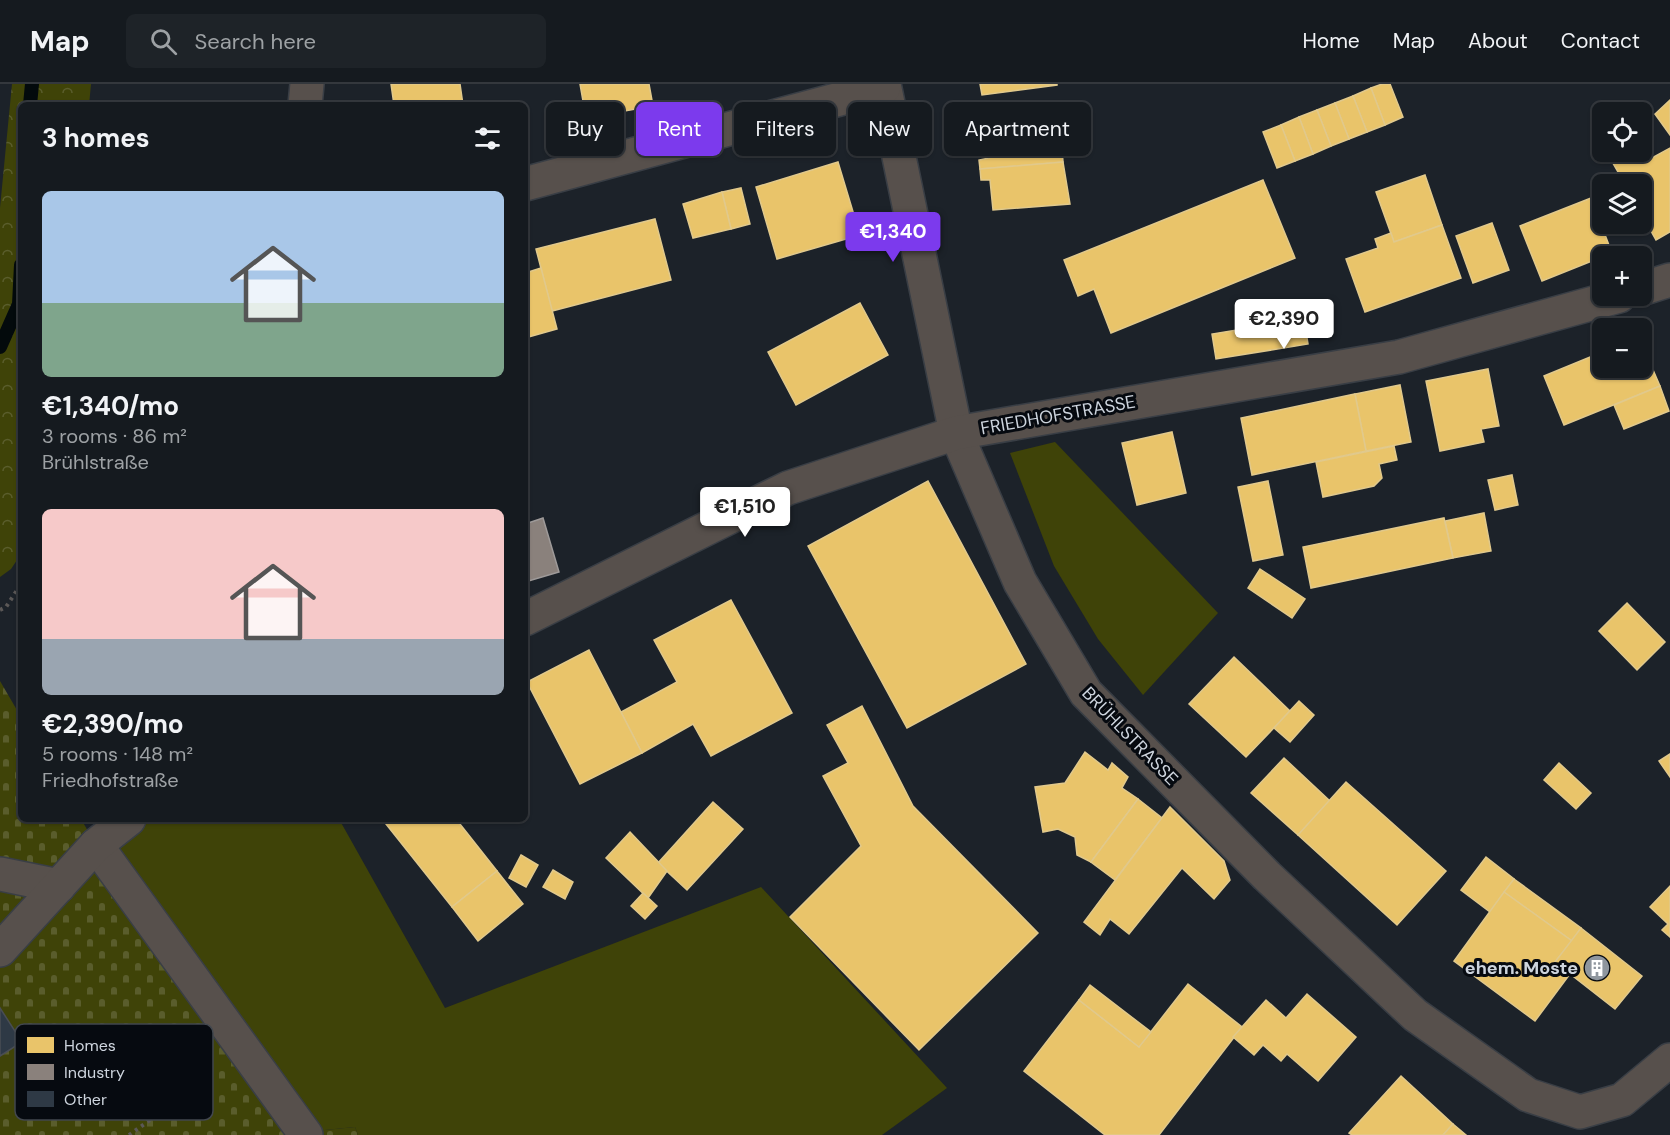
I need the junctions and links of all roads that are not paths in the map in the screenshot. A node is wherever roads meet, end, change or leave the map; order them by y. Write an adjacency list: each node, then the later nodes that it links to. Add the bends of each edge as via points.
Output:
1 (307, 84): 3 (street)
2 (884, 86): 4 (street); 8 (street, BRÜHLSTRASSE)
3 (305, 102)
4 (528, 183)
5 (1670, 280): 6 (street)
6 (1652, 286)
7 (1592, 303): 8 (street, FRIEDHOFSTRASSE, via 1399,357)
8 (956, 433): 9 (street, FRIEDHOFSTRASSE, via 788,488); 15 (street, BRÜHLSTRASSE, via 1020,582 1086,693 1267,876 1414,1015 1528,1095 1580,1112 1622,1100)
9 (528, 618)
10 (125, 822): 11 (street)
11 (96, 845): 13 (street); 16 (street)
12 (0, 874): 13 (street)
13 (58, 886): 14 (street)
14 (0, 951)
15 (1670, 1060)
16 (306, 1135)

